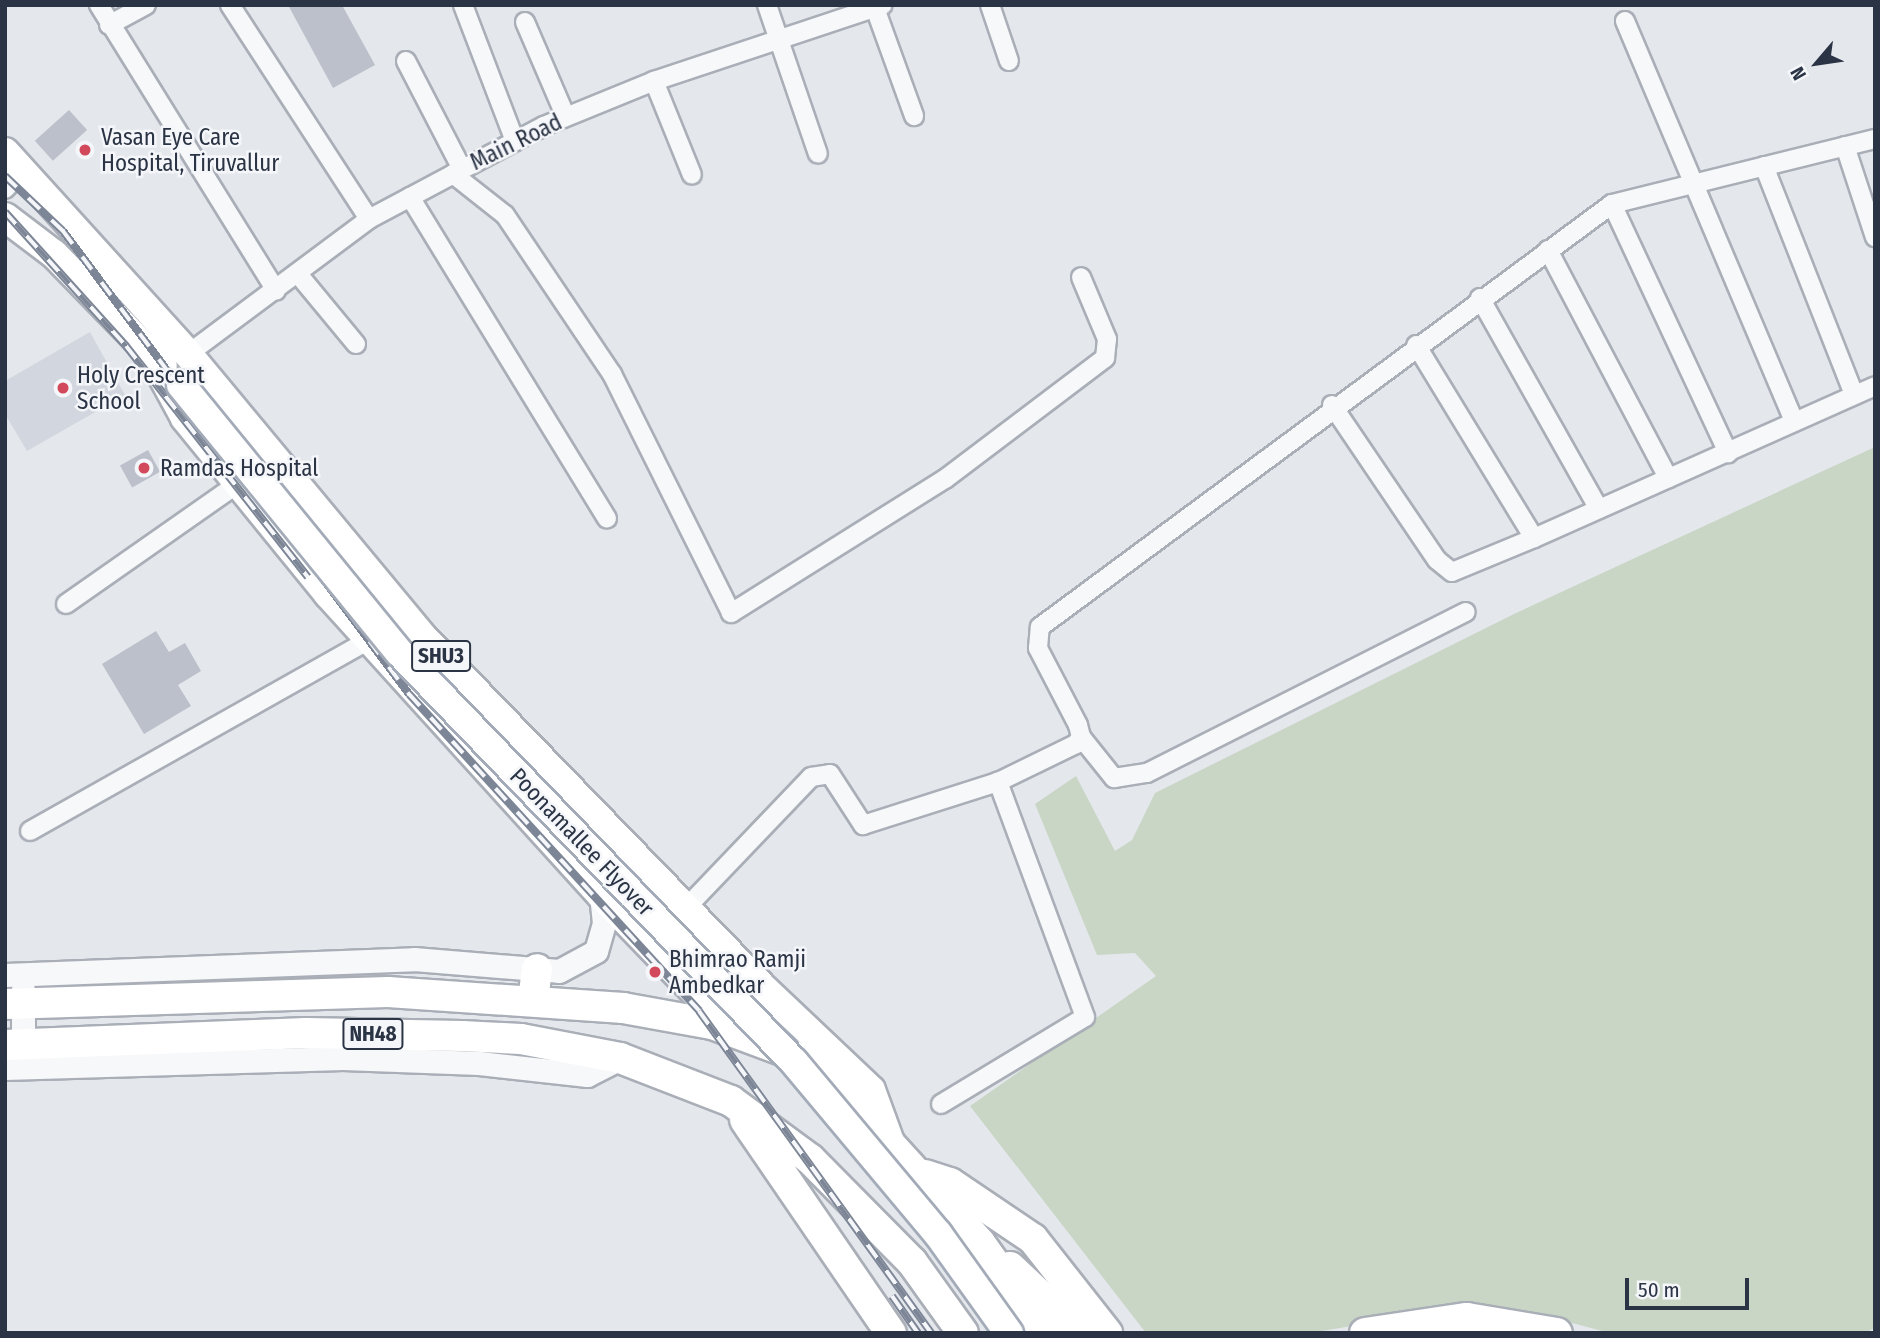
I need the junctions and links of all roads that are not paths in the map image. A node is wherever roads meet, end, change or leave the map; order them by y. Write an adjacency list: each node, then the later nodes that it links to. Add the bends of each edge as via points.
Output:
1 (99, 5): 10 (street)
2 (146, 5): 10 (street)
3 (230, 5): 30 (street)
4 (463, 5): 18 (street)
5 (767, 5): 11 (street)
6 (990, 5): 13 (street)
7 (880, 6): 11 (street, Main Road); 15 (street)
8 (1625, 21): 25 (street)
9 (524, 22): 16 (street)
10 (109, 25): 35 (street)
11 (778, 40): 14 (street, Main Road); 20 (street)
12 (406, 61): 23 (street)
13 (1009, 61)
14 (654, 81): 16 (street, Main Road); 24 (street)
15 (914, 116)
16 (566, 117): 18 (street, Main Road)
17 (1875, 139): 19 (street)
18 (515, 141): 23 (street, Main Road)
19 (1845, 146): 22 (street); 31 (street)
20 (818, 154)
21 (15, 160): 26 (street); 39 (main road, SHU3)
22 (1764, 166): 25 (street); 42 (street)
23 (458, 172): 27 (street, Main Road); 34 (street, via 505,215 612,374 731,614 925,492 1105,358 1107,339)
24 (692, 175)
25 (1690, 184): 28 (street); 44 (street)
26 (5, 190)
27 (410, 197): 30 (street, Main Road); 49 (street)
28 (1612, 204): 32 (street); 45 (street)
29 (5, 217): 40 (main road, SHU3, via 54,254)
30 (369, 219): 33 (street, Main Road)
31 (1875, 237)
32 (1548, 250): 36 (street); 46 (street)
33 (298, 274): 35 (street, Main Road); 37 (street)
34 (1081, 277)
35 (276, 291): 39 (street, Main Road)
36 (1480, 298): 38 (street); 48 (street)
37 (356, 344)
38 (1416, 345): 43 (street); 50 (street)
39 (188, 354): 58 (main road, SHU3, via 423,637)
40 (151, 355): 47 (main road, via 185,418); 71 (main road, Poonamallee Flyover / SHU3, bridge, via 181,384 399,652 794,1062 938,1234)
41 (1875, 386): 42 (street)
42 (1854, 395): 44 (street)
43 (1332, 405): 50 (street, via 1437,560 1452,572); 54 (street, via 1040,627 1038,648)
44 (1794, 421): 45 (street)
45 (1728, 453): 46 (street)
46 (1668, 478): 48 (street)
47 (240, 482): 51 (street); 53 (main road)
48 (1599, 509): 50 (street)
49 (607, 519)
50 (1534, 538)
51 (66, 604)
52 (1466, 612): 54 (street, via 1147,773 1114,778)
53 (369, 640): 56 (street); 57 (main road)
54 (1081, 737): 55 (street)
55 (998, 782): 58 (street, via 863,825 830,774 811,778); 65 (street, via 1085,1017)
56 (30, 831)
57 (601, 895): 59 (street, via 604,923 596,951 559,971); 60 (main road, via 708,1001 729,1006)
58 (685, 909): 60 (main road, SHU3)
59 (537, 969): 61 (street, via 414,959); 62 (highway)
60 (757, 982): 66 (main road, SHU3, via 871,1090)
61 (14, 989): 62 (highway, NH48, via 330,990); 63 (street)
62 (533, 1001): 66 (highway, NH48, via 664,1014 712,1024 785,1051 829,1077)
63 (14, 1056): 64 (highway, NH48, via 306,1033 521,1039 620,1058)
64 (732, 1101): 69 (highway); 70 (highway, NH48, via 810,1159 856,1203 912,1262)
65 (941, 1104)
66 (890, 1142): 67 (highway, NH48)
67 (918, 1172): 68 (highway, NH48); 74 (highway, via 950,1183 1033,1239)
68 (980, 1243): 72 (highway, NH48); 73 (highway, via 1045,1296)
69 (891, 1333)
70 (963, 1333)
71 (1009, 1333)
72 (1044, 1333)
73 (1080, 1333)
74 (1107, 1333)
75 (1365, 1333): 76 (highway, via 1467,1318)
76 (1557, 1333)

